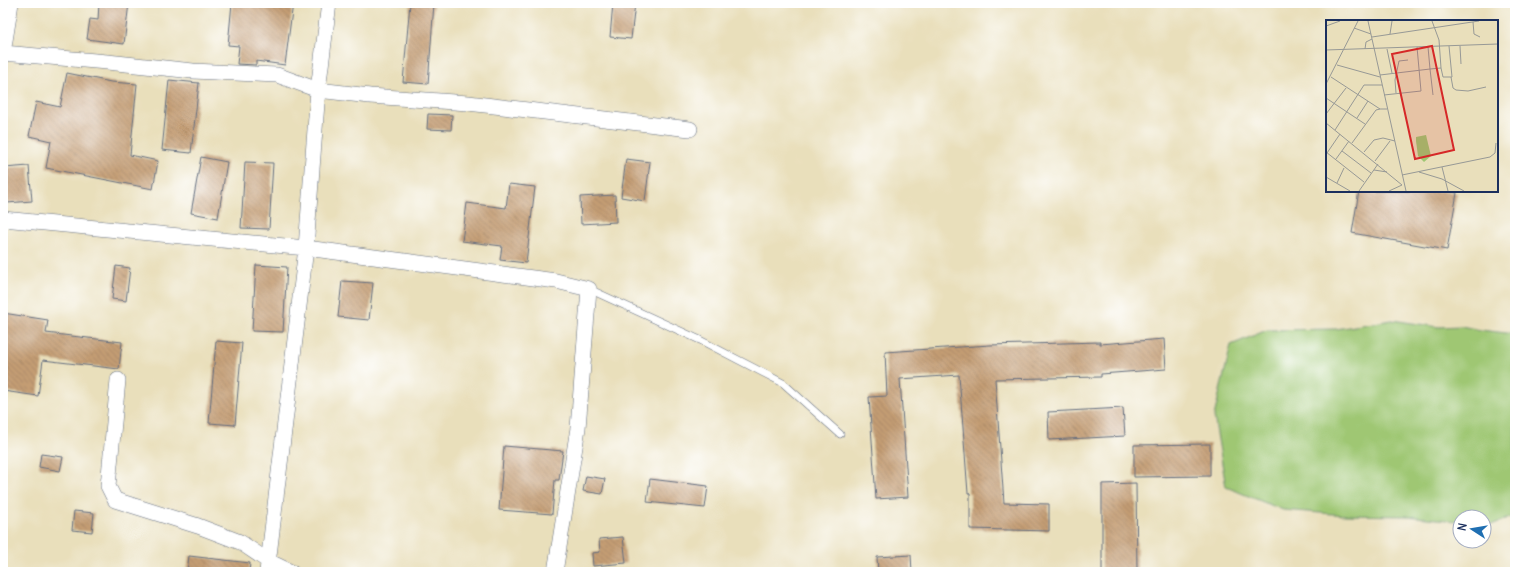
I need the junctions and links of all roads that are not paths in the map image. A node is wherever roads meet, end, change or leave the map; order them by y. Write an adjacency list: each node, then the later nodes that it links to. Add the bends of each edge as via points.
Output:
1 (11, 3): 3 (street)
2 (329, 3): 4 (street)
3 (3, 53): 4 (street, via 193,71 277,75)
4 (318, 90): 5 (street, via 468,103); 7 (street)
5 (690, 129)
6 (3, 220): 7 (street)
7 (306, 248): 8 (street, via 556,281); 11 (street)
8 (589, 289): 10 (lane, via 700,340 783,383); 13 (street, via 578,428)
9 (118, 380): 11 (street, via 108,486 114,500 240,542)
10 (840, 434)
11 (268, 567): 12 (street)
12 (291, 572)
13 (554, 572)

